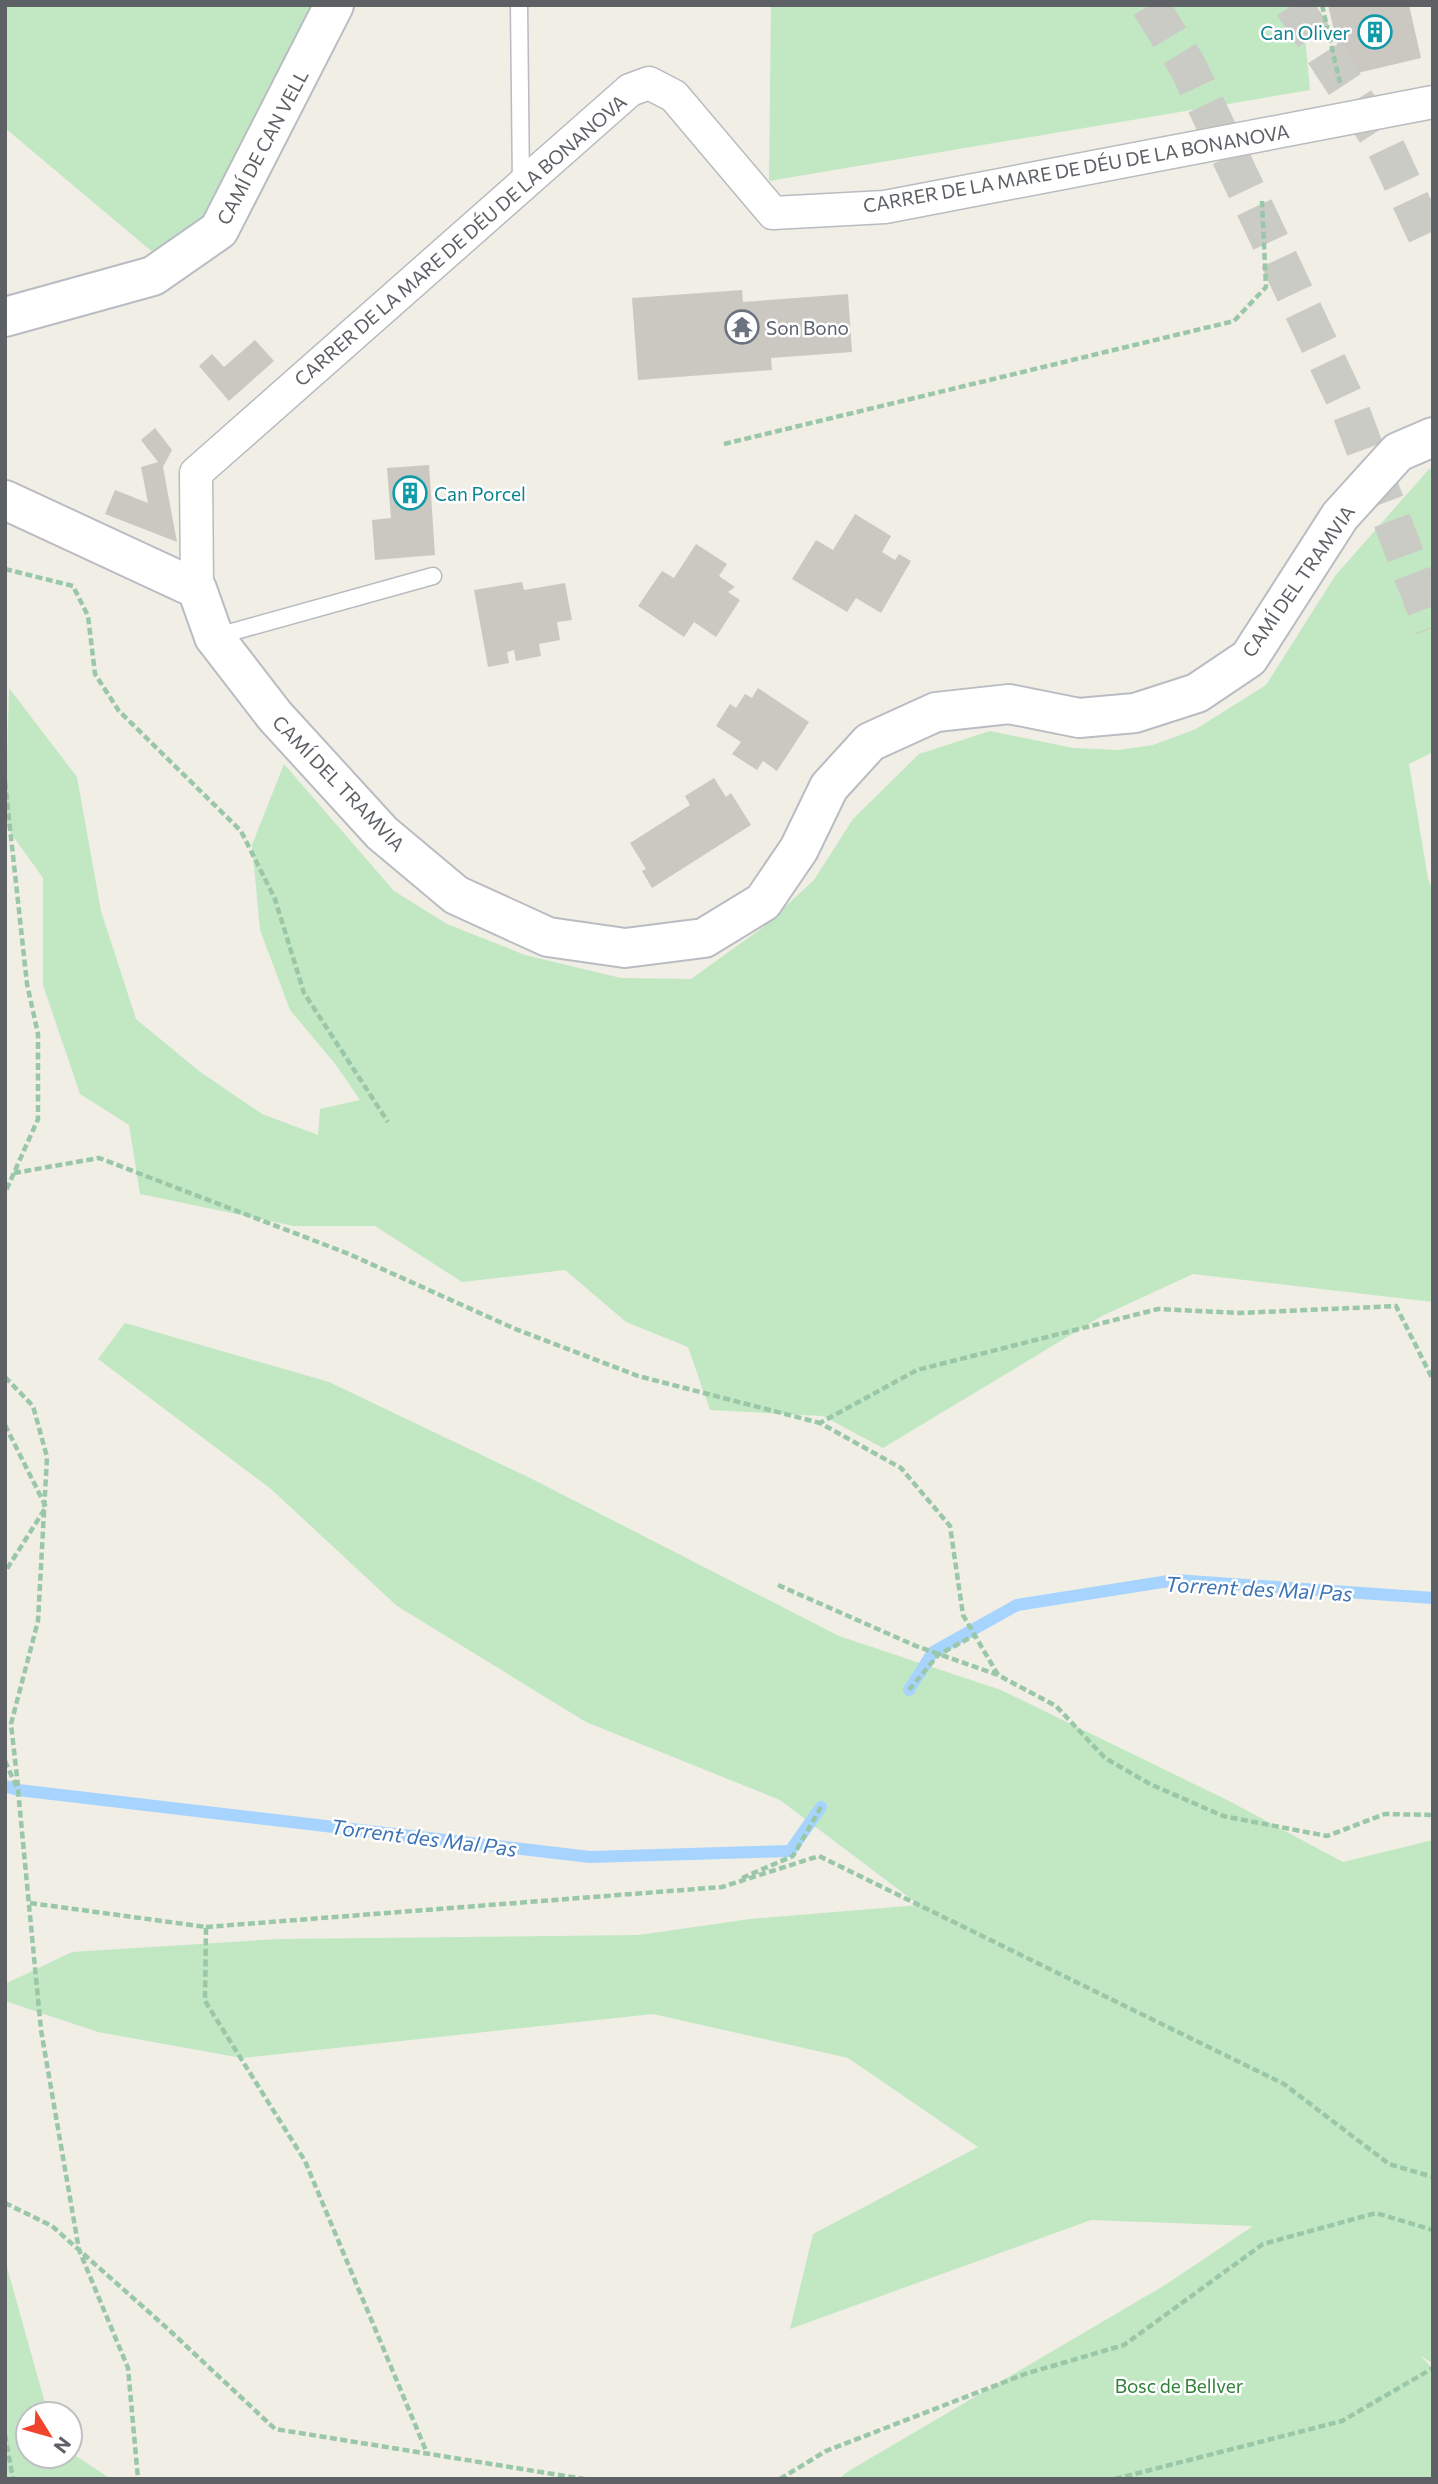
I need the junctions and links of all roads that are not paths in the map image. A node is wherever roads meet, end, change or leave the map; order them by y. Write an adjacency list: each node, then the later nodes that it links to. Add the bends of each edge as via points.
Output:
1 (334, 5): 5 (street, CAMÍ DE CAN VELL, via 219,230 153,276)
2 (519, 5): 4 (lane)
3 (1433, 102): 4 (street, CARRER DE LA MARE DE DÉU DE LA BONANOVA, via 885,207 773,213 674,96 649,83 630,90)
4 (521, 186): 9 (street, CARRER DE LA MARE DE DÉU DE LA BONANOVA, via 196,473)
5 (5, 317)
6 (1433, 436): 10 (street, CAMÍ DEL TRAMVIA, via 1398,452 1340,516 1249,658 1196,693 1135,713 1079,718 1009,704 936,712 870,742 829,787 799,849 763,902 704,938 625,948 548,937 456,895 382,833 275,716)
7 (5, 500): 9 (street)
8 (433, 576): 10 (lane)
9 (197, 589): 10 (street, CAMÍ DEL TRAMVIA)
10 (214, 637)

